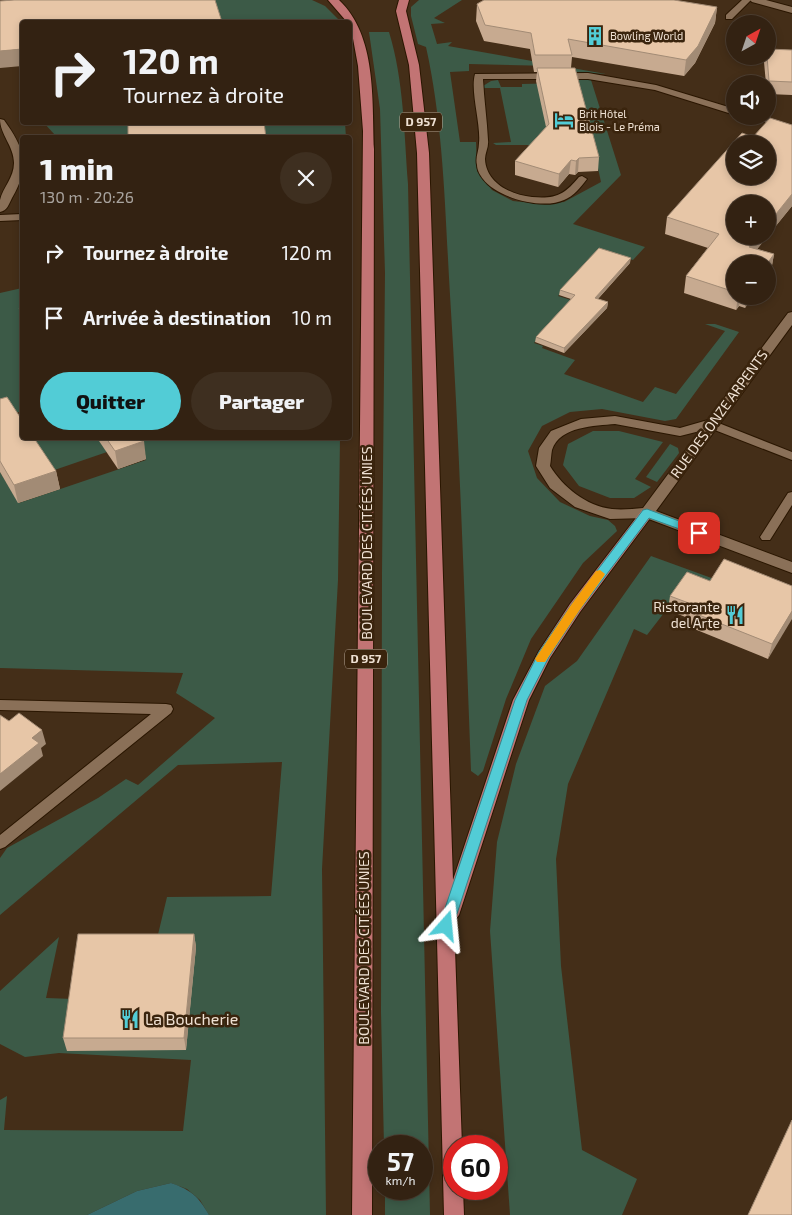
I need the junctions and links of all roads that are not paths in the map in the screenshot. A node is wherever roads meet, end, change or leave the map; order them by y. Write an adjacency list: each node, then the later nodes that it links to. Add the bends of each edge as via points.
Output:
1 (333, 0): 7 (main road, BOULEVARD DES CITÉES UNIES / D 957)
2 (404, 0): 26 (main road, D 957, via 401,11 414,65 423,153)
3 (747, 0): 6 (lane)
4 (755, 0): 5 (street)
5 (792, 10)
6 (731, 15)
7 (351, 20)
8 (352, 22): 27 (main road, BOULEVARD DES CITÉES UNIES / D 957, via 358,37 370,164)
9 (726, 109): 13 (lane, via 656,88 588,76 478,76 484,143 481,163 490,183 500,191 535,200 559,199)
10 (0, 122): 14 (street, via 20,157 16,181)
11 (776, 123): 12 (lane)
12 (792, 128)
13 (582, 178)
14 (0, 209)
15 (20, 217): 16 (lane)
16 (0, 218)
17 (792, 316): 18 (street, RUE DES ONZE ARPENTS)
18 (712, 424): 19 (lane); 21 (street, RUE DES ONZE ARPENTS); 21 (street, via 680,432 615,420 581,423 556,434 546,448 543,466 555,485 580,504 610,514)
19 (792, 456)
20 (792, 496): 22 (lane)
21 (647, 513): 23 (street); 26 (main road, via 575,608 544,655 521,700)
22 (766, 537)
23 (792, 568)
24 (0, 705): 25 (lane, via 166,709)
25 (0, 843)
26 (446, 926): 28 (main road, D 957)
27 (362, 1215)
28 (454, 1215)

